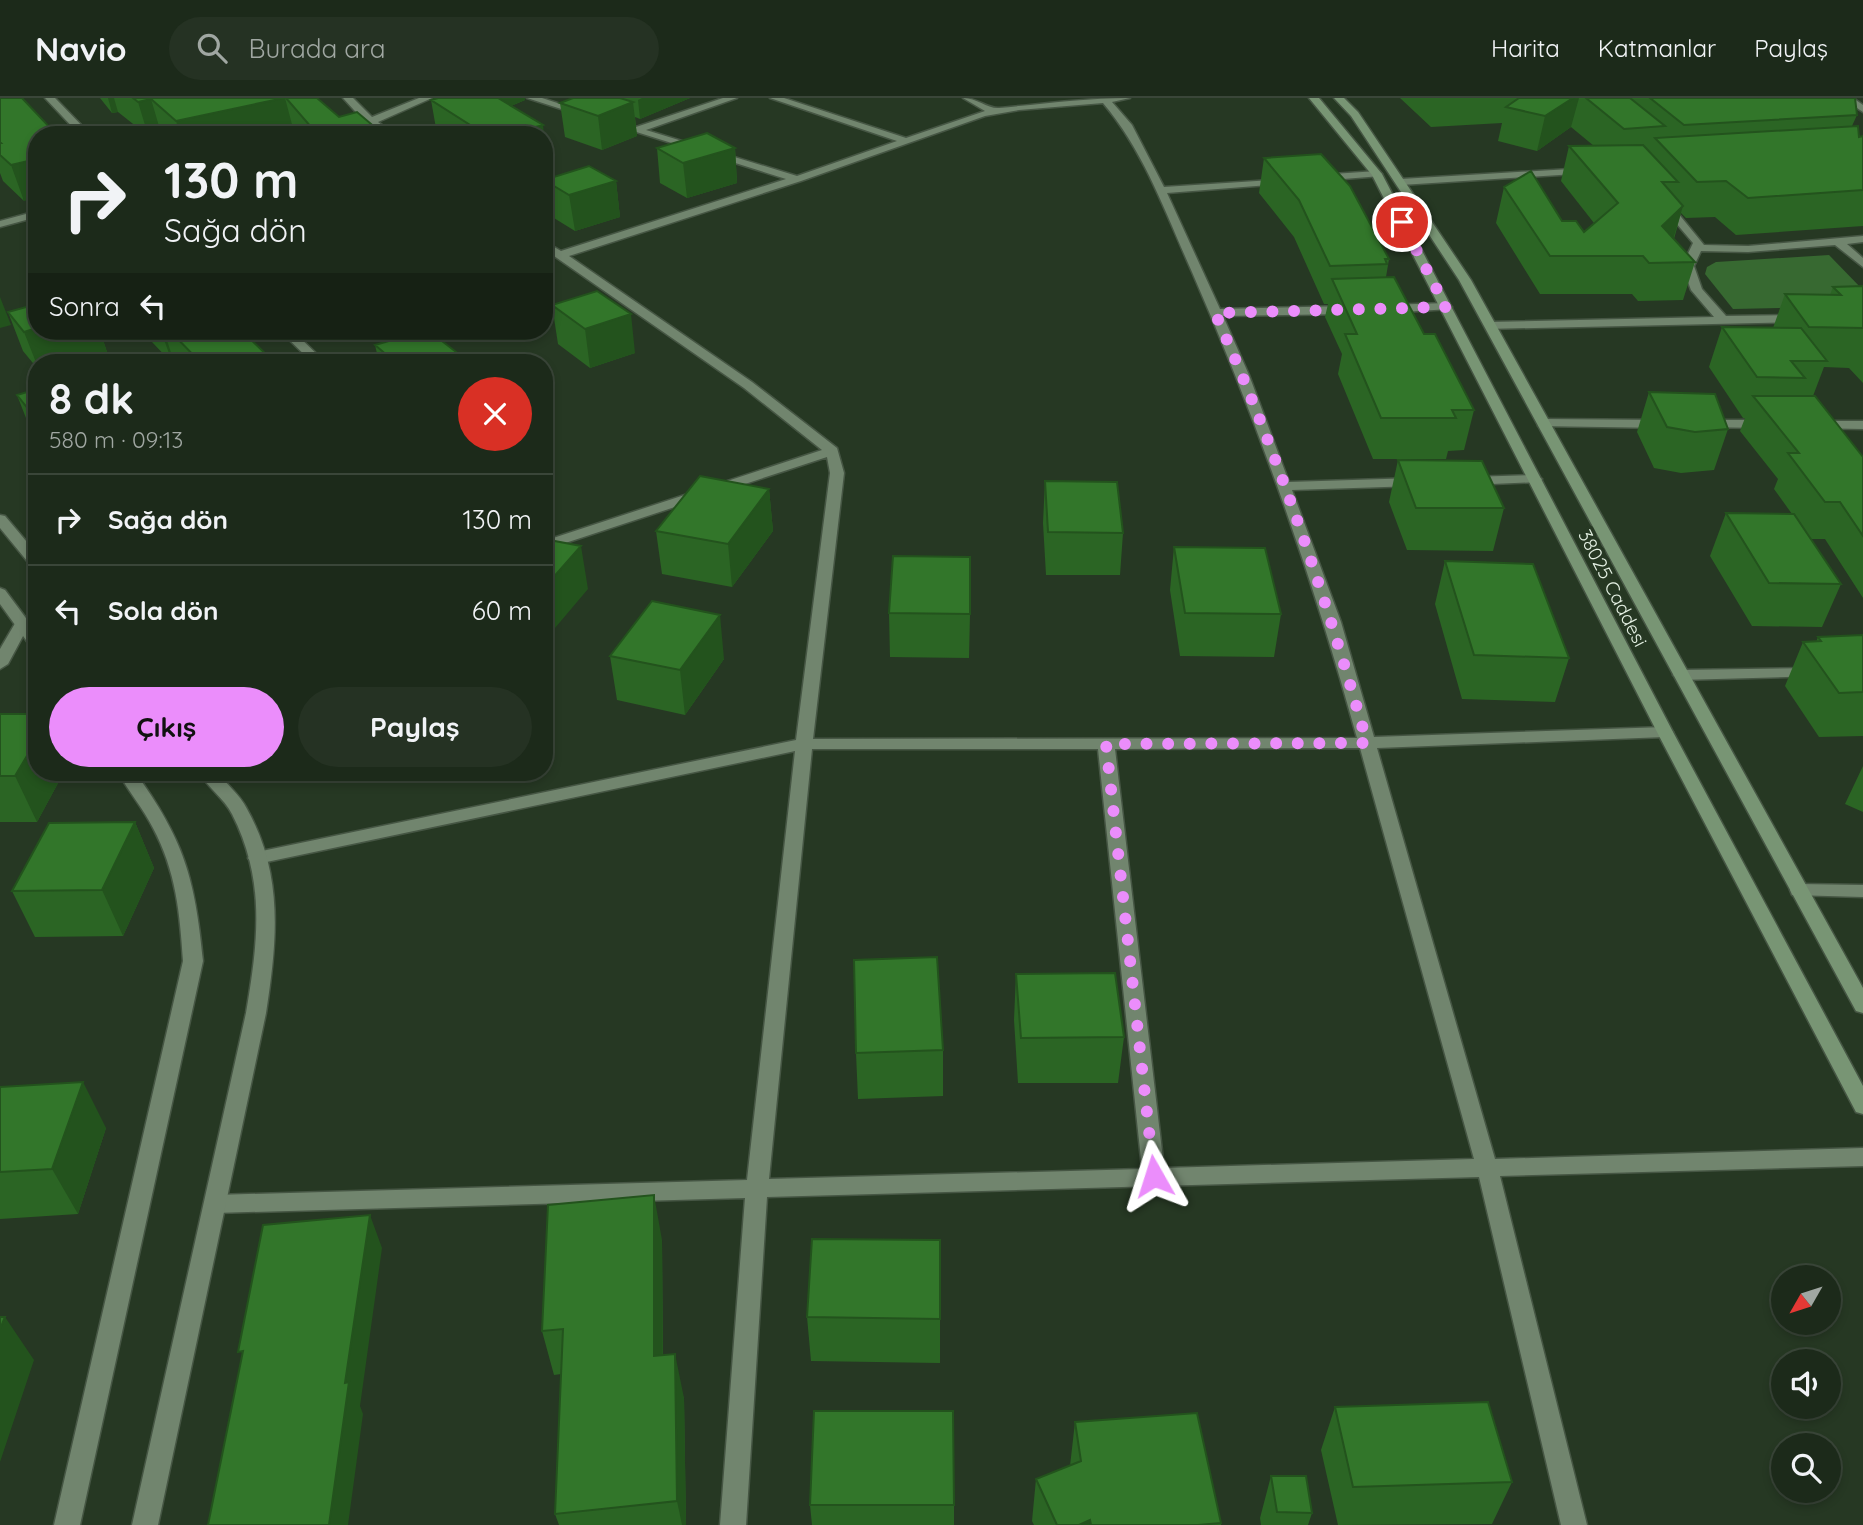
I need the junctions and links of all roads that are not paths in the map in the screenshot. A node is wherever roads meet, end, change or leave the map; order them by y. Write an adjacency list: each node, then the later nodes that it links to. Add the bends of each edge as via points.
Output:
1 (50, 98): 18 (street)
2 (348, 98): 16 (street)
3 (427, 98): 16 (street)
4 (532, 98): 15 (street)
5 (732, 98): 21 (street)
6 (775, 98): 22 (street)
7 (968, 98): 14 (street)
8 (1125, 98): 12 (street)
9 (1314, 98): 24 (main road, 38025 Caddesi)
10 (1339, 98): 28 (main road, 38025 Caddesi)
11 (1847, 98): 13 (street)
12 (1104, 99): 14 (street); 29 (street, via 1127,125)
13 (1863, 109)
14 (993, 112): 22 (street)
15 (598, 118)
16 (372, 122): 19 (street); 20 (street)
17 (611, 122): 21 (street)
18 (77, 126)
19 (362, 126)
20 (378, 126)
21 (637, 130): 25 (street)
22 (907, 141): 25 (street)
23 (1605, 170): 28 (street)
24 (1377, 174): 26 (street); 39 (main road, 38025 Caddesi)
25 (797, 179): 37 (street)
26 (1310, 179)
27 (1296, 180): 29 (street)
28 (1401, 182): 45 (main road, 38025 Caddesi)
29 (1161, 190): 42 (street)
30 (1658, 197): 35 (street, via 1699,243)
31 (28, 216): 32 (street)
32 (0, 224)
33 (1863, 239): 34 (street)
34 (1836, 241): 35 (street, via 1748,249); 38 (street)
35 (1697, 248): 44 (street, via 1688,266 1697,290)
36 (553, 250): 37 (street)
37 (560, 255): 50 (street, via 748,385)
38 (1863, 264)
39 (1446, 307): 41 (street); 51 (main road, 38025 Caddesi)
40 (1364, 309): 42 (street)
41 (1378, 309)
42 (1215, 313): 52 (street)
43 (1812, 318): 44 (street)
44 (1722, 319): 45 (street)
45 (1490, 326): 48 (main road, 38025 Caddesi)
46 (296, 340): 47 (street)
47 (310, 354)
48 (1544, 423): 49 (street); 61 (main road, 38025 Caddesi)
49 (1863, 425)
50 (832, 451): 54 (street); 64 (street, via 837,473)
51 (1535, 479): 52 (street); 62 (main road, 38025 Caddesi)
52 (1283, 486): 63 (street, via 1333,622)
53 (0, 519): 55 (street)
54 (553, 543)
55 (28, 553)
56 (0, 593): 57 (street)
57 (22, 623): 58 (street); 59 (street)
58 (28, 631)
59 (0, 664)
60 (1837, 673): 61 (street)
61 (1681, 675): 69 (main road, 38025 Caddesi)
62 (1665, 732): 63 (street); 72 (main road, 38025 Caddesi)
63 (1367, 743): 65 (street); 74 (street)
64 (804, 744): 65 (street); 68 (street); 76 (street)
65 (1106, 744): 75 (street)
66 (132, 781): 78 (street, via 173,848 187,893 193,961)
67 (215, 781): 68 (street, via 239,810)
68 (257, 858): 77 (street, via 267,905 265,955)
69 (1799, 890): 70 (street); 71 (main road, 38025 Caddesi)
70 (1863, 891)
71 (1863, 1006)
72 (1863, 1106)
73 (1863, 1157): 74 (street)
74 (1487, 1167): 75 (street); 81 (street)
75 (1154, 1176): 76 (street)
76 (757, 1187): 77 (street); 80 (street)
77 (215, 1204): 79 (street)
78 (67, 1525)
79 (145, 1525)
80 (733, 1525)
81 (1574, 1525)

